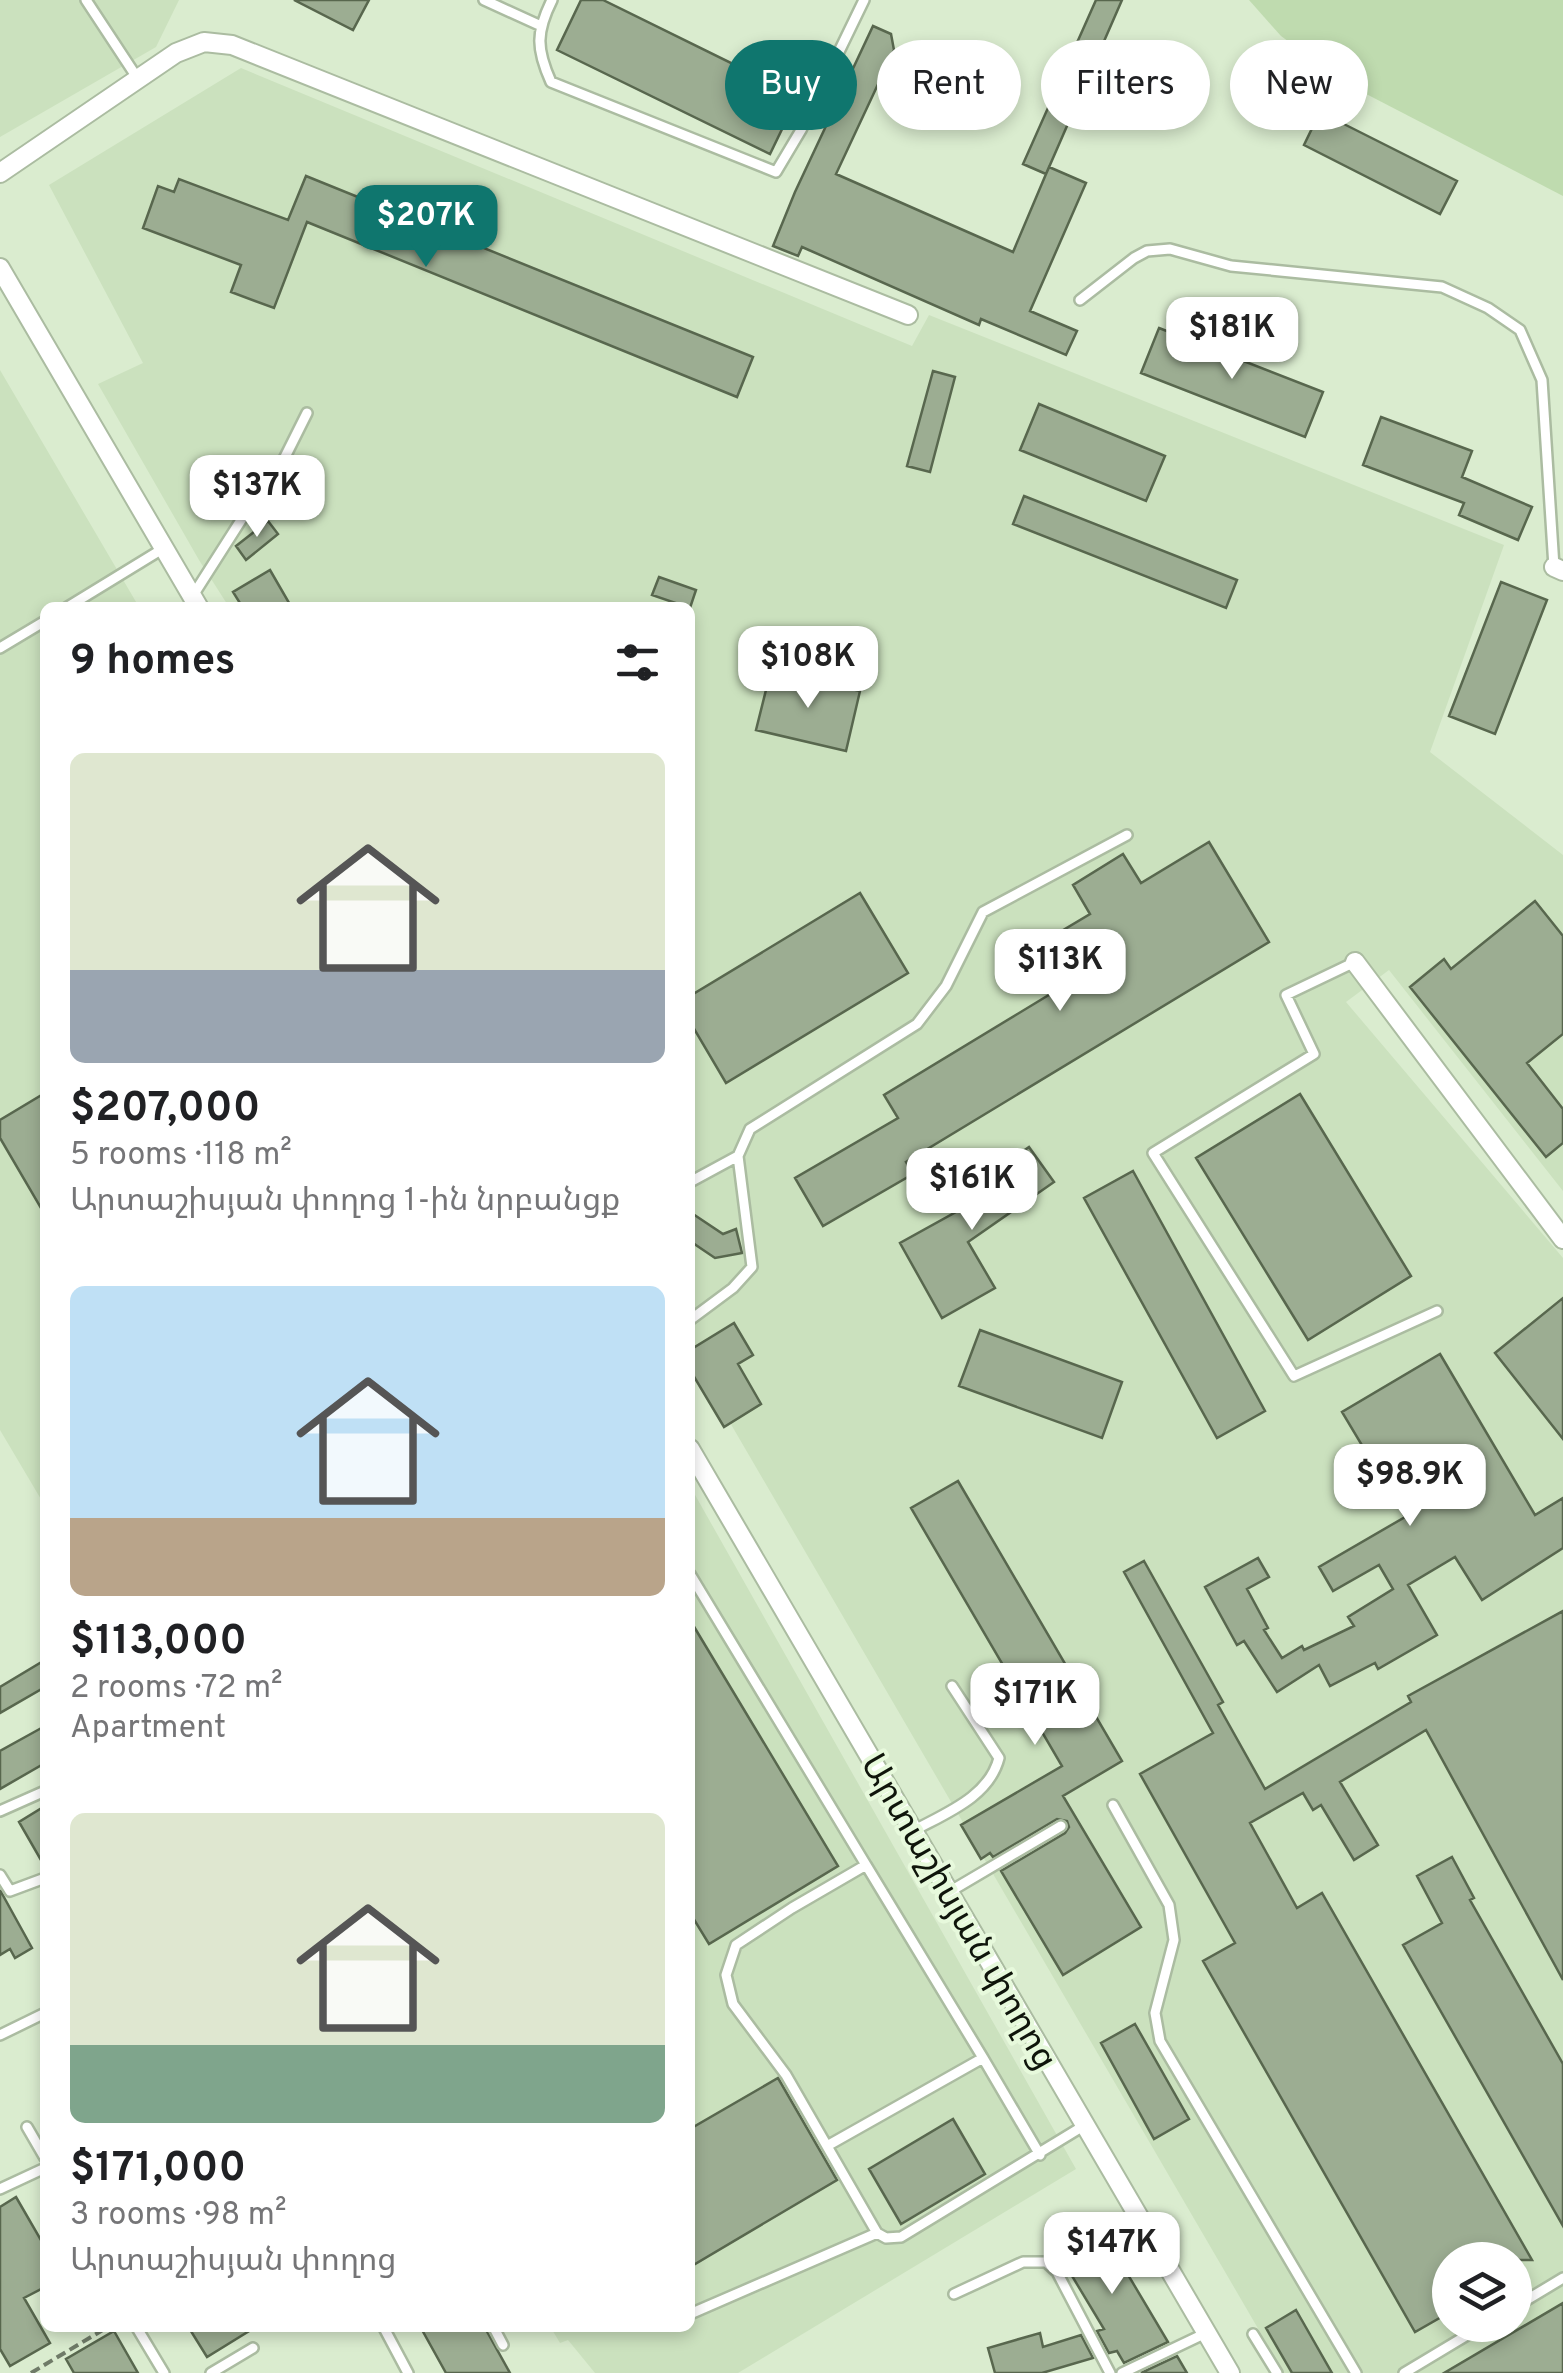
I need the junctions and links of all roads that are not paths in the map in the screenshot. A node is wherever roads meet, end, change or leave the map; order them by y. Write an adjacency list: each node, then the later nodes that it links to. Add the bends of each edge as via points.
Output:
1 (86, 0): 6 (lane)
2 (484, 0): 5 (lane)
3 (552, 0): 5 (lane)
4 (864, 0): 5 (lane, via 776,172 551,82 540,58)
5 (539, 25)
6 (138, 79): 7 (street); 10 (street, via 204,42 232,44)
7 (0, 172)
8 (0, 268): 12 (street)
9 (1080, 300): 13 (lane, via 1134,258 1170,249 1231,266 1442,287 1488,308 1520,330 1542,380)
10 (908, 315)
11 (307, 413): 15 (lane, via 270,489 243,517)
12 (164, 548): 14 (lane); 15 (street)
13 (1559, 569)
14 (76, 602)
15 (195, 602)
16 (40, 623): 17 (lane)
17 (0, 648)
18 (1126, 835): 20 (lane, via 983,912 946,986 917,1024 750,1129)
19 (1354, 962): 22 (street); 23 (lane, via 1286,995 1314,1054 1153,1153 1294,1376)
20 (738, 1156): 21 (lane); 24 (lane, via 752,1267)
21 (695, 1179)
22 (1563, 1239)
23 (1437, 1311)
24 (695, 1316)
25 (695, 1458): 32 (street, Արտաշիսյան փողոց)
26 (695, 1582): 33 (lane)
27 (952, 1686): 32 (lane, via 998,1764 986,1786)
28 (40, 1793): 30 (lane)
29 (1113, 1804): 67 (lane, via 1169,1905 1174,1940 1155,2013 1160,2042)
30 (0, 1811)
31 (1061, 1826): 36 (lane)
32 (913, 1831): 36 (street, Արտաշիսյան փողոց)
33 (866, 1865): 39 (lane); 42 (lane, via 736,1944 726,1975 733,2004)
34 (0, 1875): 35 (lane, via 10,1891)
35 (40, 1880)
36 (949, 1892): 40 (street, Արտաշիսյան փողոց)
37 (40, 2015): 38 (lane)
38 (0, 2035)
39 (983, 2058): 42 (lane); 44 (lane)
40 (1085, 2126): 44 (lane); 55 (street, Արտաշիսյան փողոց)
41 (28, 2127): 43 (lane)
42 (827, 2146): 47 (lane)
43 (40, 2149)
44 (1040, 2155): 47 (lane, via 901,2237)
45 (40, 2170): 46 (lane)
46 (0, 2190)
47 (877, 2232): 51 (lane)
48 (1563, 2278): 50 (lane)
49 (954, 2294): 63 (lane, via 1022,2262 1046,2262)
50 (1532, 2296)
51 (695, 2312)
52 (139, 2332): 60 (lane)
53 (386, 2332): 62 (lane)
54 (496, 2332): 58 (lane)
55 (1206, 2333): 64 (lane); 65 (street, Արտաշիսյան փողոց)
56 (1253, 2334): 66 (lane)
57 (1456, 2342): 68 (lane)
58 (503, 2345)
59 (253, 2348): 61 (lane)
60 (164, 2373)
61 (211, 2373)
62 (408, 2373)
63 (1110, 2373)
64 (1122, 2373)
65 (1230, 2373)
66 (1277, 2373)
67 (1356, 2373)
68 (1404, 2373)

